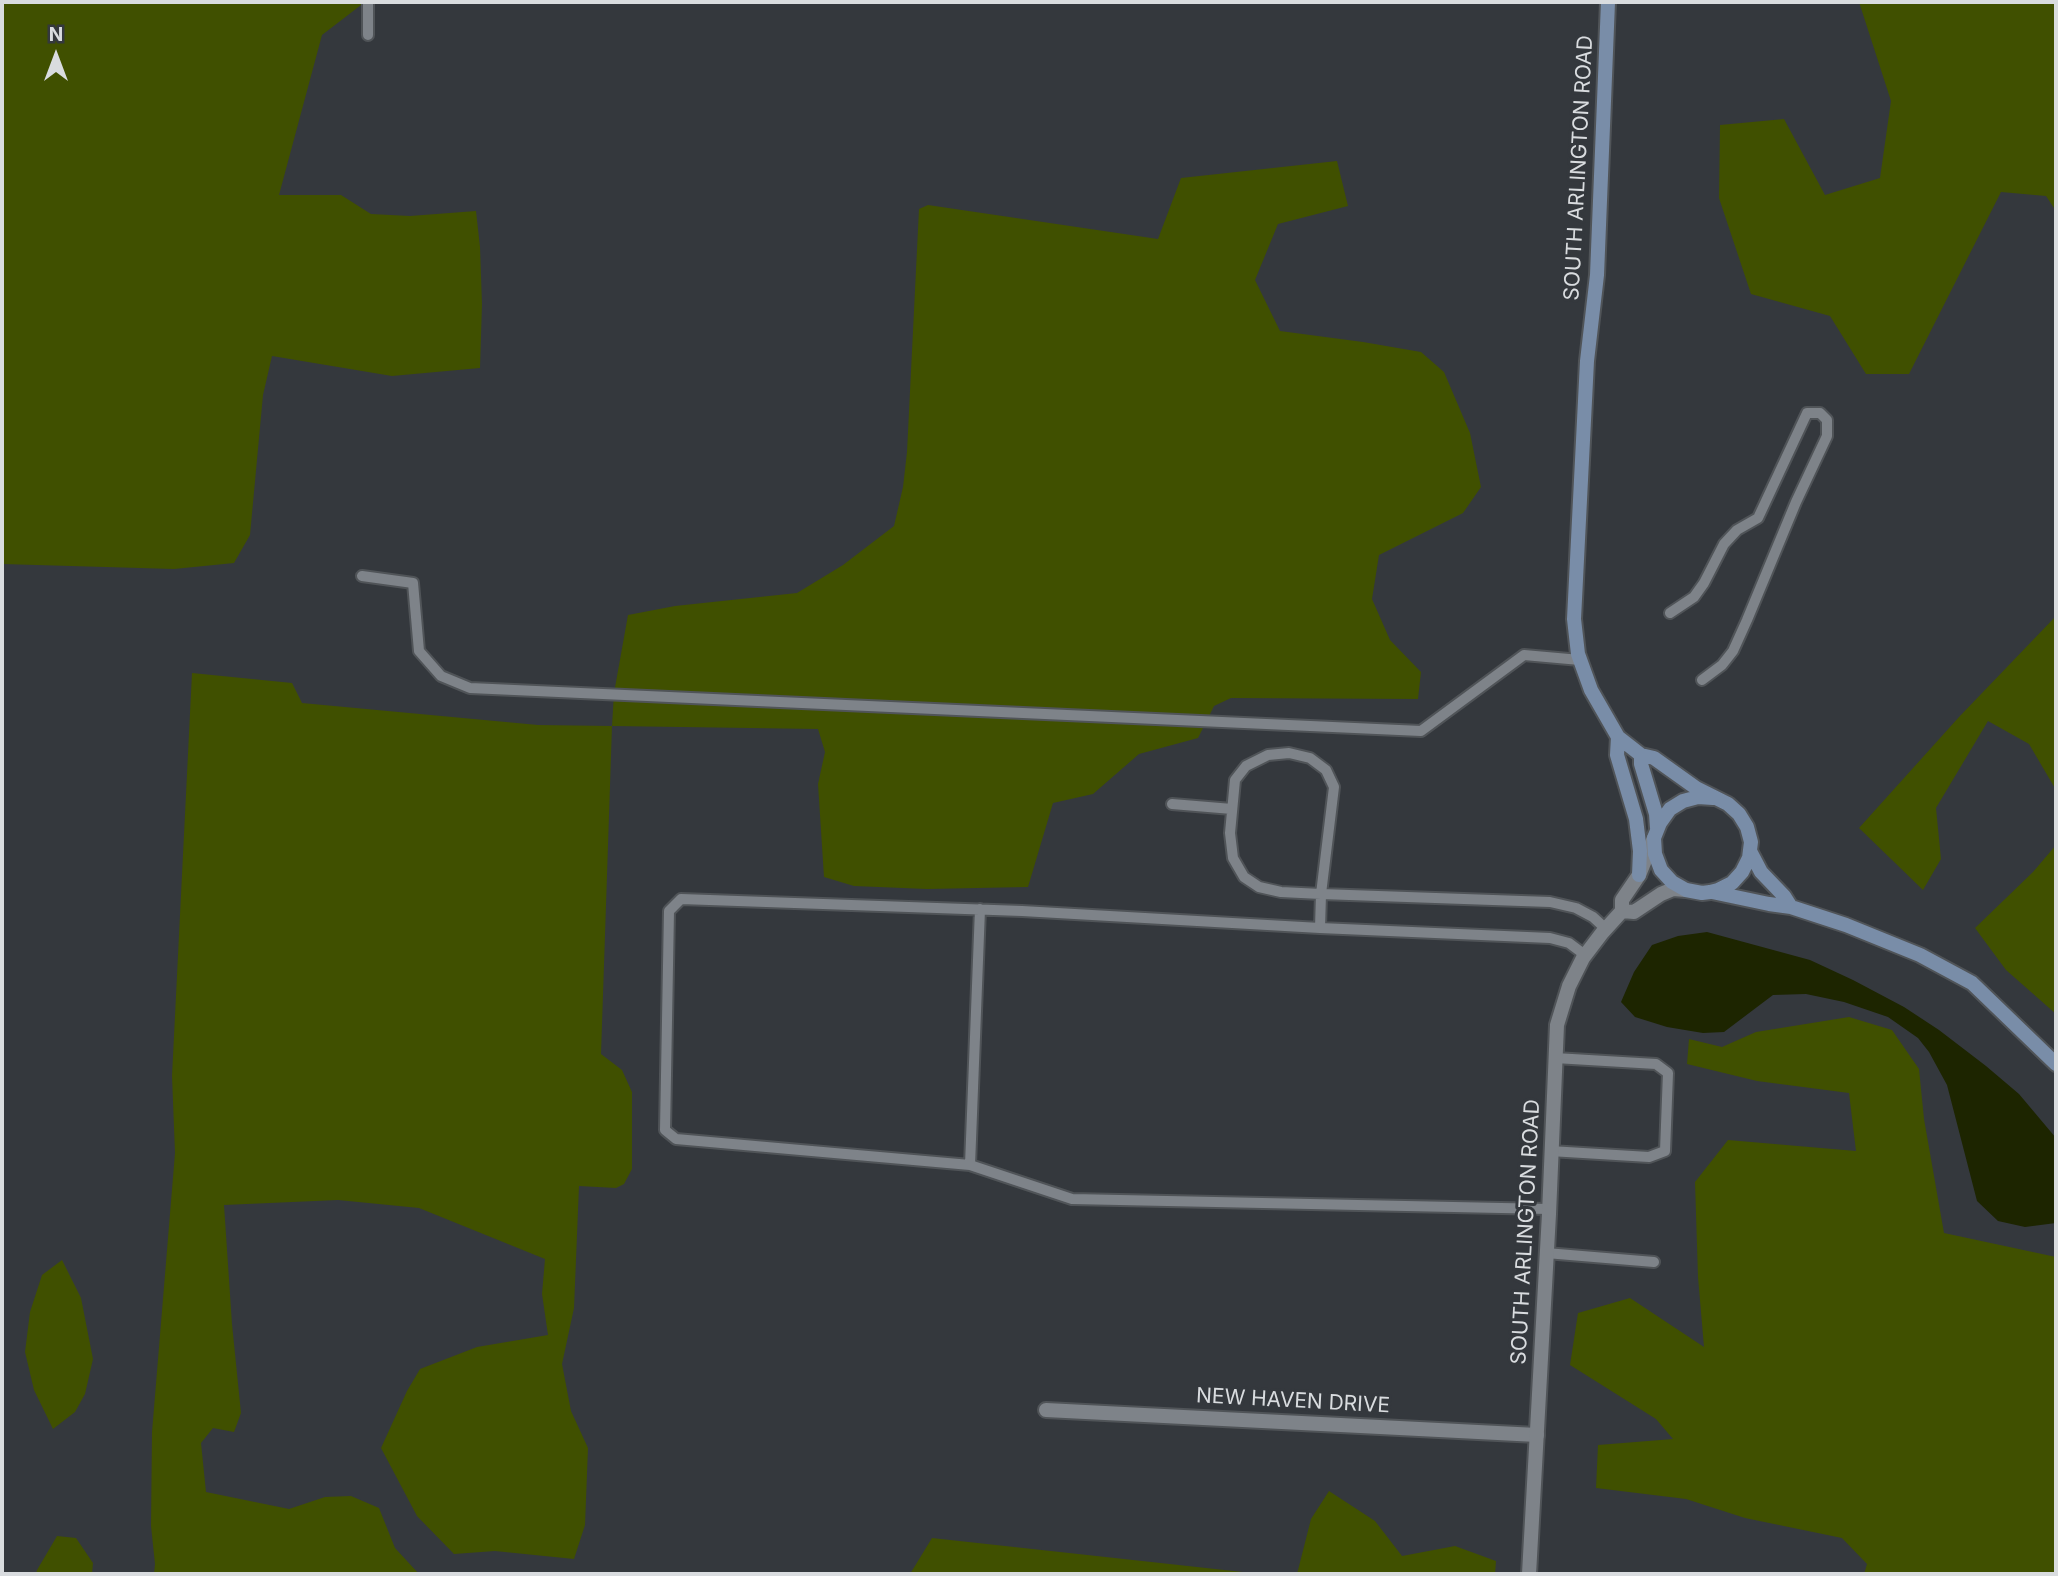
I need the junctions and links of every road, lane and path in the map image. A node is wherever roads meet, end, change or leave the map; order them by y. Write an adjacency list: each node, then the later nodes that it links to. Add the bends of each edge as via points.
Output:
1 (368, 2): 3 (lane)
2 (1608, 2): 6 (main road, SOUTH ARLINGTON ROAD, via 1597,275 1587,361 1574,619)
3 (368, 34)
4 (362, 576): 6 (lane, via 414,583 419,651 441,676 470,688 1421,731 1524,655)
5 (1670, 613): 7 (lane, via 1694,597 1724,544 1758,518 1807,413 1820,413 1828,420 1827,436 1733,652)
6 (1580, 660): 8 (main road, SOUTH ARLINGTON ROAD)
7 (1702, 680)
8 (1618, 737): 9 (main road); 15 (main road, via 1617,755 1636,819)
9 (1641, 755): 10 (main road, via 1654,758); 13 (main road, via 1656,814)
10 (1713, 798): 13 (main road, via 1698,797 1670,809); 14 (main road, via 1739,814 1747,827)
11 (1172, 804): 12 (lane)
12 (1232, 809): 18 (lane, via 1233,858 1244,877 1280,892); 18 (lane, via 1235,780 1246,766 1268,755 1310,758 1326,771 1334,787)
13 (1656, 835): 15 (street, SOUTH ARLINGTON ROAD); 16 (main road, via 1655,854 1661,870)
14 (1750, 851): 17 (main road, via 1732,883); 19 (main road, via 1761,872)
15 (1639, 875): 21 (street, SOUTH ARLINGTON ROAD, via 1622,900)
16 (1686, 890): 17 (main road); 21 (street, SOUTH ARLINGTON ROAD, via 1661,894 1634,912)
17 (1710, 892): 19 (main road)
18 (1321, 894): 22 (lane); 23 (lane, via 1550,902 1576,908)
19 (1791, 907): 26 (main road, via 1920,955 1972,983)
20 (980, 909): 22 (lane); 28 (lane); 28 (lane, via 681,899 670,911 664,1130 676,1139)
21 (1622, 912): 23 (street, SOUTH ARLINGTON ROAD)
22 (1320, 928): 24 (lane, via 1550,938 1569,943)
23 (1605, 929): 24 (street, SOUTH ARLINGTON ROAD)
24 (1585, 955): 25 (street, SOUTH ARLINGTON ROAD, via 1557,1025)
25 (1555, 1058): 27 (street, SOUTH ARLINGTON ROAD); 27 (lane, via 1656,1064 1668,1073 1665,1151 1649,1157)
26 (2056, 1064)
27 (1550, 1151): 29 (street, SOUTH ARLINGTON ROAD)
28 (970, 1165): 29 (lane, via 1072,1199)
29 (1549, 1209): 30 (street, SOUTH ARLINGTON ROAD)
30 (1546, 1253): 31 (lane); 33 (street, SOUTH ARLINGTON ROAD)
31 (1654, 1262)
32 (1046, 1410): 33 (street, NEW HAVEN DRIVE)
33 (1537, 1435): 34 (street, SOUTH ARLINGTON ROAD)
34 (1529, 1574)

